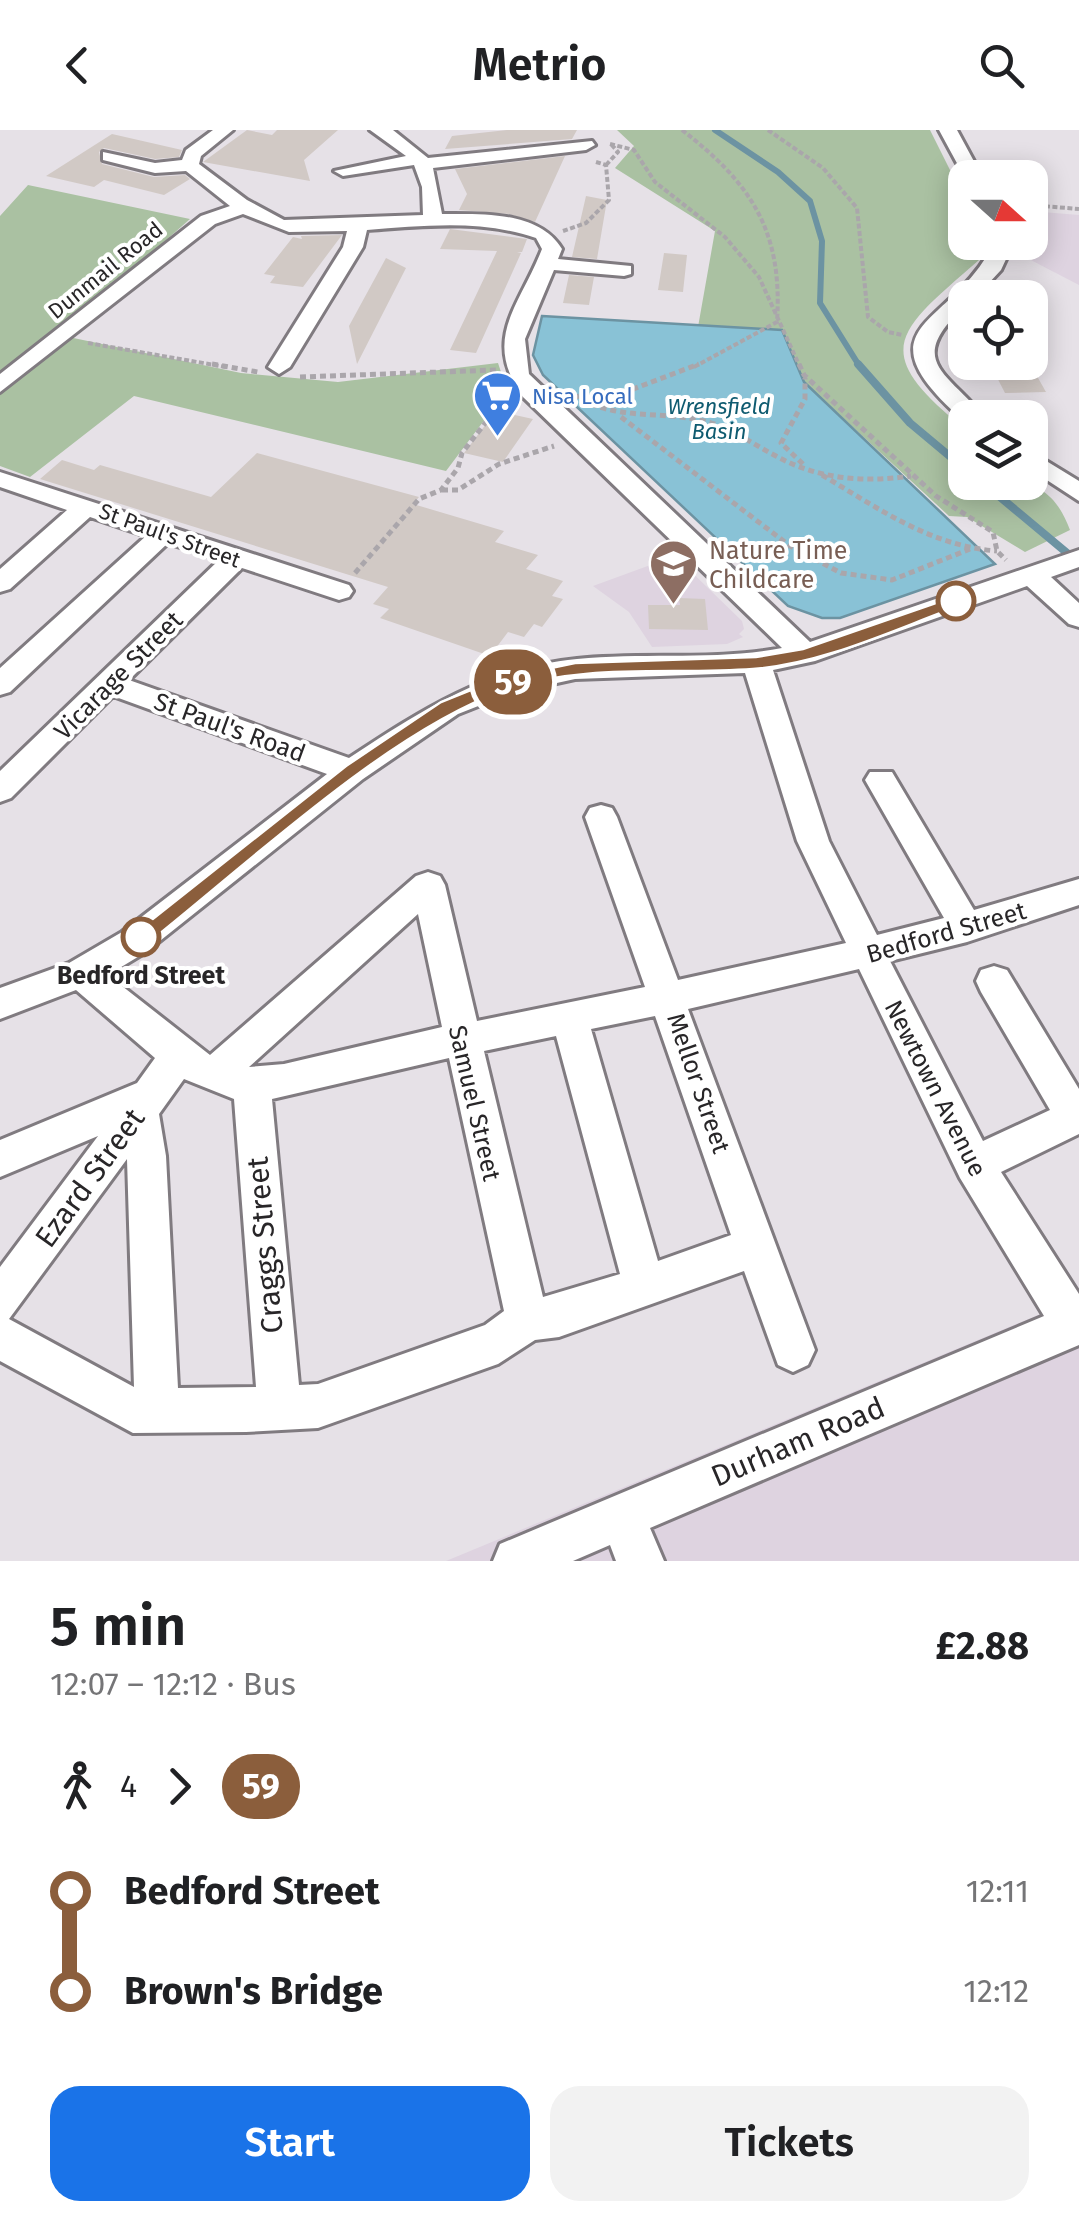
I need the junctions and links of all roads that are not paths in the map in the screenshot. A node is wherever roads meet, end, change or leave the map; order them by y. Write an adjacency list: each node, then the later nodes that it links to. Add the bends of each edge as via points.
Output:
1 (224, 130): 8 (street, via 192,154)
2 (379, 130): 7 (street)
3 (948, 130): 6 (street)
4 (586, 146): 7 (street)
5 (109, 156): 8 (street, via 156,168)
6 (964, 160)
7 (422, 162): 9 (street); 11 (street, via 432,182)
8 (190, 165): 10 (street)
9 (343, 171)
10 (248, 206): 12 (street, via 286,226); 17 (street, Dunmail Road, via 208,220)
11 (432, 216): 12 (street); 13 (street, via 534,229)
12 (358, 226): 16 (street, via 289,368)
13 (548, 252): 15 (street); 29 (street, via 511,342 516,372)
14 (1000, 260): 18 (street, via 948,306 926,339 930,378)
15 (624, 270)
16 (252, 364)
17 (0, 385)
18 (949, 400)
19 (1048, 471): 21 (street)
20 (0, 479): 22 (street, St Paul's Street)
21 (1079, 493)
22 (88, 506): 23 (street, St Paul's Street); 26 (street)
23 (164, 533): 24 (street, St Paul's Street); 32 (street)
24 (236, 558): 27 (street, St Paul's Street); 31 (street, Vicarage Street)
25 (1049, 569): 28 (street); 29 (street)
26 (0, 583)
27 (339, 591)
28 (1079, 618)
29 (806, 654): 30 (street)
30 (756, 663): 33 (street, via 575,668 504,684 448,706); 39 (street, Newtown Avenue, via 810,834)
31 (109, 684): 33 (street, St Paul's Road); 35 (street, Vicarage Street)
32 (0, 685)
33 (352, 771): 40 (street, via 178,910)
34 (880, 780): 38 (street)
35 (0, 790)
36 (601, 817): 42 (street, Mellor Street)
37 (1079, 892): 38 (street, Bedford Street)
38 (967, 928): 39 (street, Bedford Street)
39 (868, 956): 42 (street, Bedford Street); 50 (street, Newtown Avenue)
40 (81, 973): 43 (street); 46 (street)
41 (994, 981): 50 (street, via 1071,1110 1066,1120)
42 (669, 995): 44 (street, Bedford Street); 51 (street, Mellor Street)
43 (0, 1004)
44 (568, 1018): 45 (street, Bedford Street); 52 (street)
45 (460, 1040): 47 (street, Bedford Street); 47 (street, Samuel Street, via 428,885); 54 (street, Samuel Street)
46 (180, 1054): 47 (street); 48 (street, Ezard Street)
47 (233, 1081): 58 (street, Craggs Street)
48 (144, 1103): 49 (street); 53 (street, Ezard Street); 59 (street)
49 (0, 1159)
50 (974, 1165): 55 (street, Newtown Avenue)
51 (756, 1246): 52 (street); 57 (street, Mellor Street)
52 (644, 1286): 54 (street, via 560,1316)
53 (0, 1302)
54 (526, 1320): 58 (street, via 498,1342 318,1406)
55 (1076, 1324): 60 (street, Durham Road)
56 (0, 1337): 59 (street, via 134,1411)
57 (793, 1350)
58 (279, 1405): 59 (street)
59 (157, 1413)
60 (632, 1540): 61 (street, Durham Road)
61 (517, 1561)

